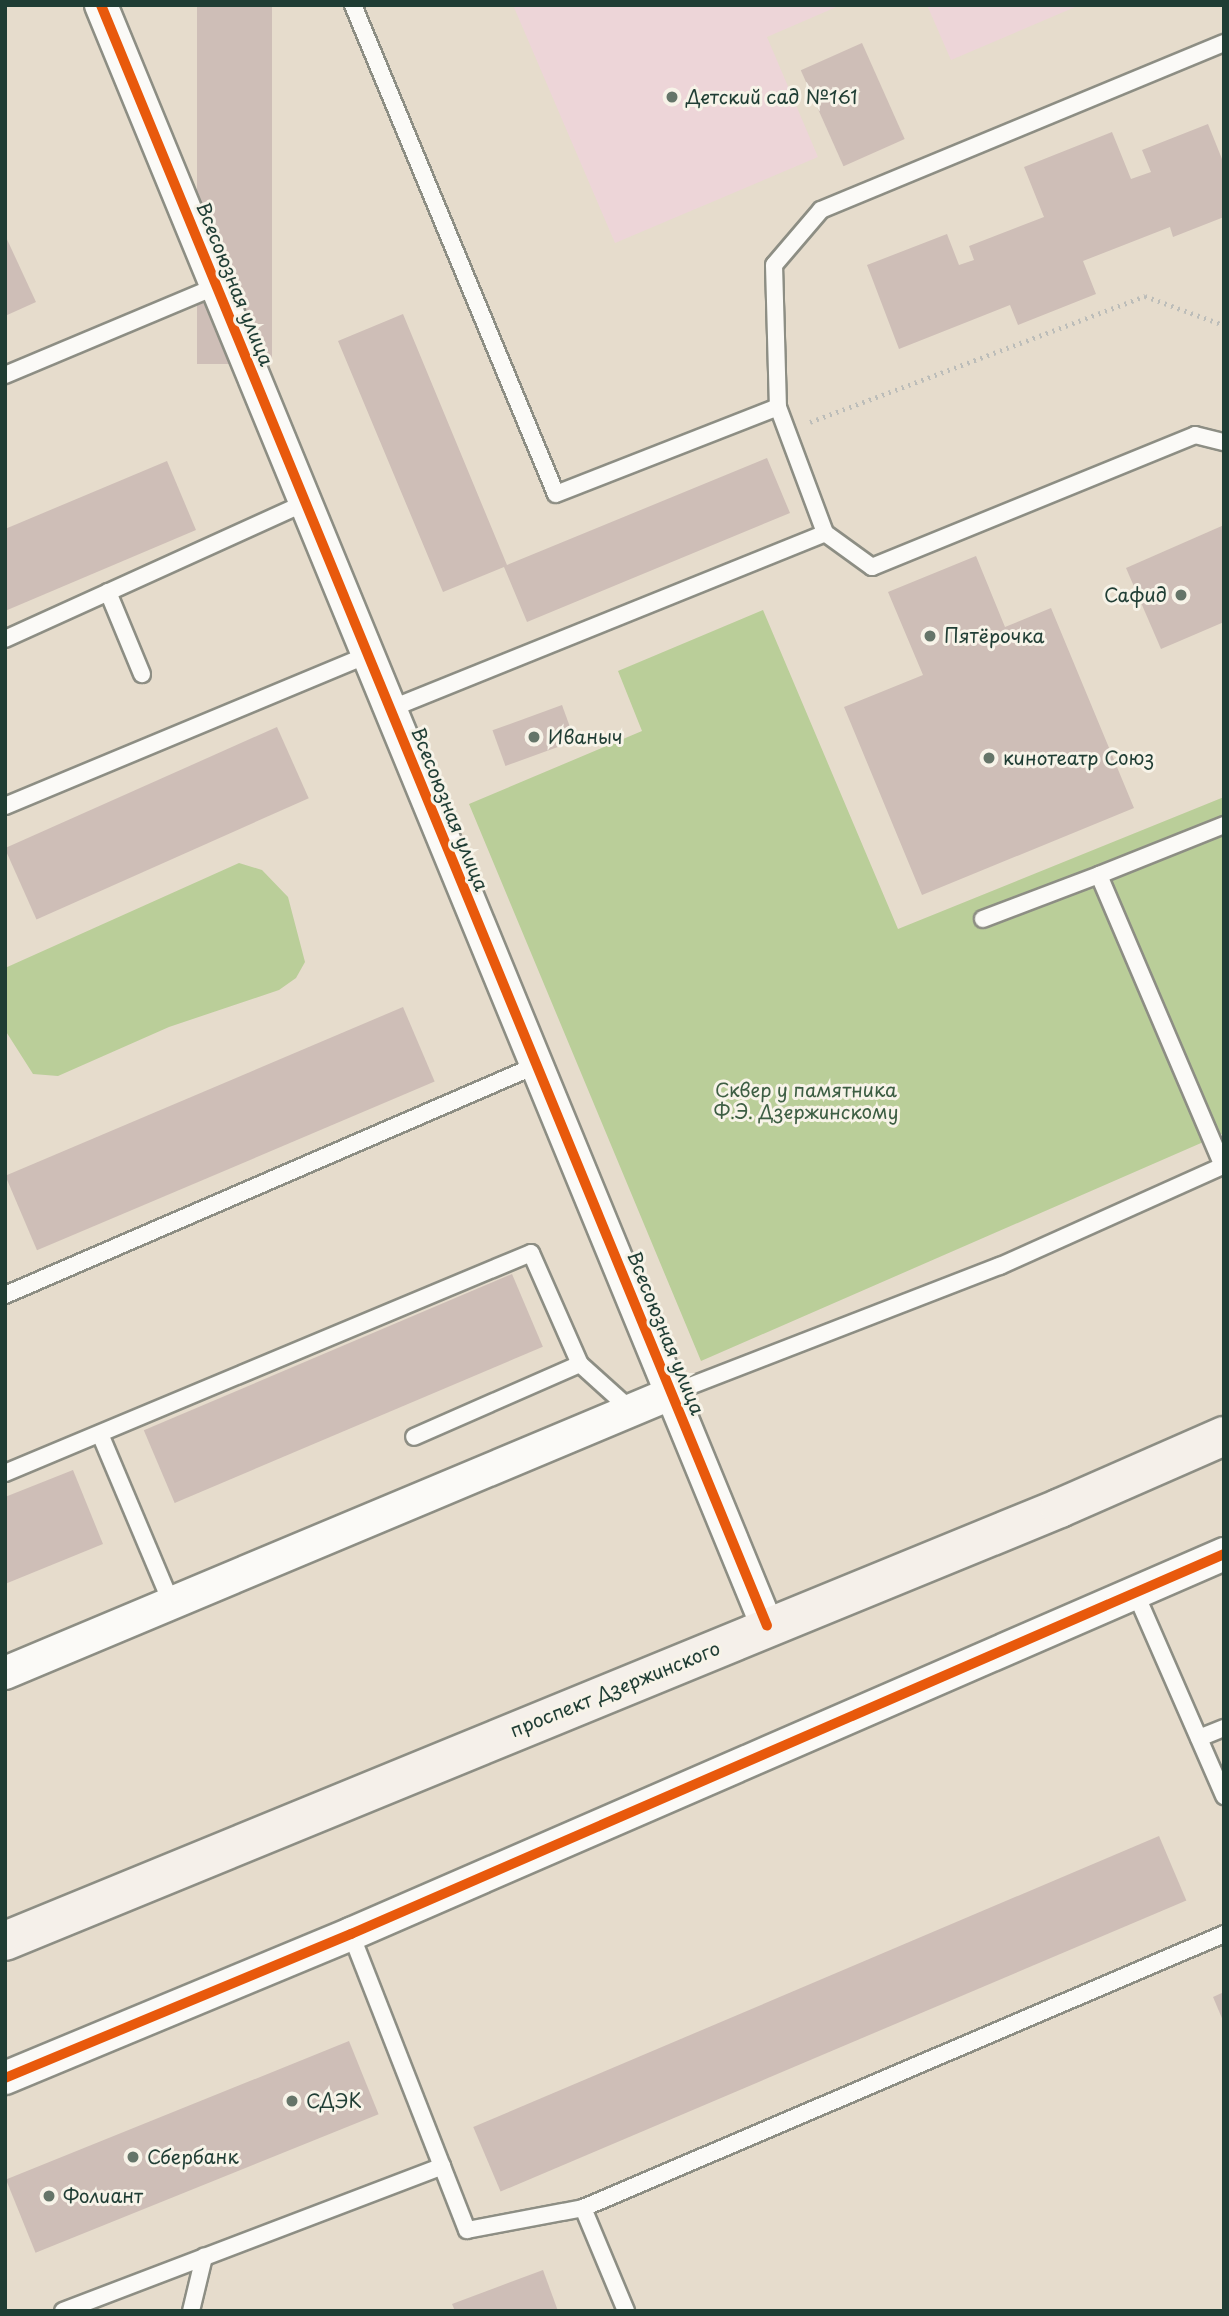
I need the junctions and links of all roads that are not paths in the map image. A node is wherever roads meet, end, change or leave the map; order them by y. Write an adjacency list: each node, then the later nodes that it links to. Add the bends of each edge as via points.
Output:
1 (101, 5): 4 (street, Всесоюзная улица)
2 (354, 5): 6 (lane, via 556,494)
3 (1224, 43): 6 (lane, via 821,210 774,265)
4 (217, 286): 5 (lane); 8 (street, Всесоюзная улица)
5 (5, 375)
6 (778, 407): 9 (lane)
7 (1224, 442): 9 (lane, via 1195,435 873,567)
8 (305, 503): 10 (lane); 12 (street, Всесоюзная улица)
9 (825, 534): 14 (lane)
10 (108, 592): 11 (lane); 13 (lane)
11 (5, 639)
12 (368, 655): 14 (street, Всесоюзная улица); 15 (lane)
13 (142, 674)
14 (390, 709): 19 (street, Всесоюзная улица)
15 (5, 806)
16 (1224, 825): 17 (lane)
17 (1099, 875): 18 (lane); 20 (lane)
18 (983, 919)
19 (537, 1065): 21 (lane); 23 (street, Всесоюзная улица)
20 (1224, 1166): 23 (lane, via 1000,1266)
21 (5, 1295)
22 (580, 1364): 24 (lane); 25 (lane, via 531,1253); 27 (lane)
23 (672, 1393): 24 (street); 32 (street, Всесоюзная улица)
24 (630, 1409): 31 (street)
25 (100, 1434): 28 (lane); 31 (lane)
26 (1224, 1436): 32 (main road, проспект Дзержинского, via 1060,1508)
27 (414, 1437)
28 (5, 1473)
29 (1224, 1554): 30 (street)
30 (1135, 1592): 35 (lane); 37 (street)
31 (171, 1602): 33 (street)
32 (767, 1626): 39 (main road, проспект Дзержинского)
33 (5, 1673)
34 (1224, 1728): 35 (lane)
35 (1199, 1738): 36 (lane)
36 (1224, 1796)
37 (351, 1934): 40 (street); 41 (lane)
38 (1224, 1934): 42 (lane)
39 (5, 1941)
40 (5, 2078)
41 (442, 2166): 42 (lane, via 467,2230); 43 (lane)
42 (583, 2208): 46 (lane)
43 (204, 2257): 44 (lane); 45 (lane)
44 (63, 2311)
45 (191, 2311)
46 (626, 2311)

